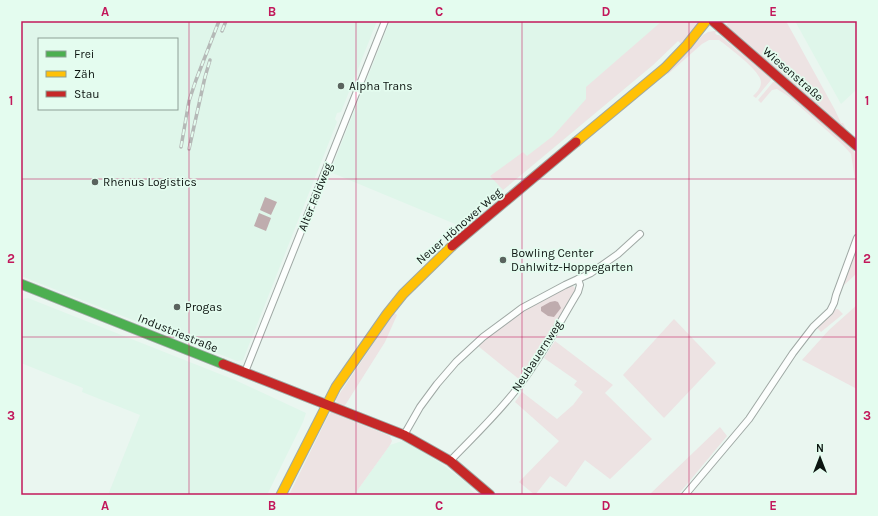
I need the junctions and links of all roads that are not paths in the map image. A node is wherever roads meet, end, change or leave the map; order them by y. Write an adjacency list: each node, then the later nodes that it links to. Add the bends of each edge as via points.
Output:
1 (385, 21): 9 (street, Alter Feldweg)
2 (706, 21): 10 (street, Neuer Hönower Weg, via 687,46 665,68 451,247 422,275 387,314 336,387)
3 (713, 21): 4 (street, Wiesenstraße)
4 (857, 146)
5 (640, 234): 7 (street, via 607,262)
6 (857, 238): 15 (street, via 830,311 813,327 749,419)
7 (578, 280): 11 (street, via 522,308 483,337 437,384); 12 (street, Neubauernweg, via 578,292 522,383)
8 (21, 284): 9 (street, Industriestraße)
9 (245, 372): 10 (street, Industriestraße)
10 (327, 406): 11 (street, Industriestraße); 13 (street, Neuer Hönower Weg)
11 (404, 435): 12 (street, Industriestraße)
12 (450, 461): 14 (street, Industriestraße)
13 (281, 495)
14 (490, 495)
15 (685, 495)

